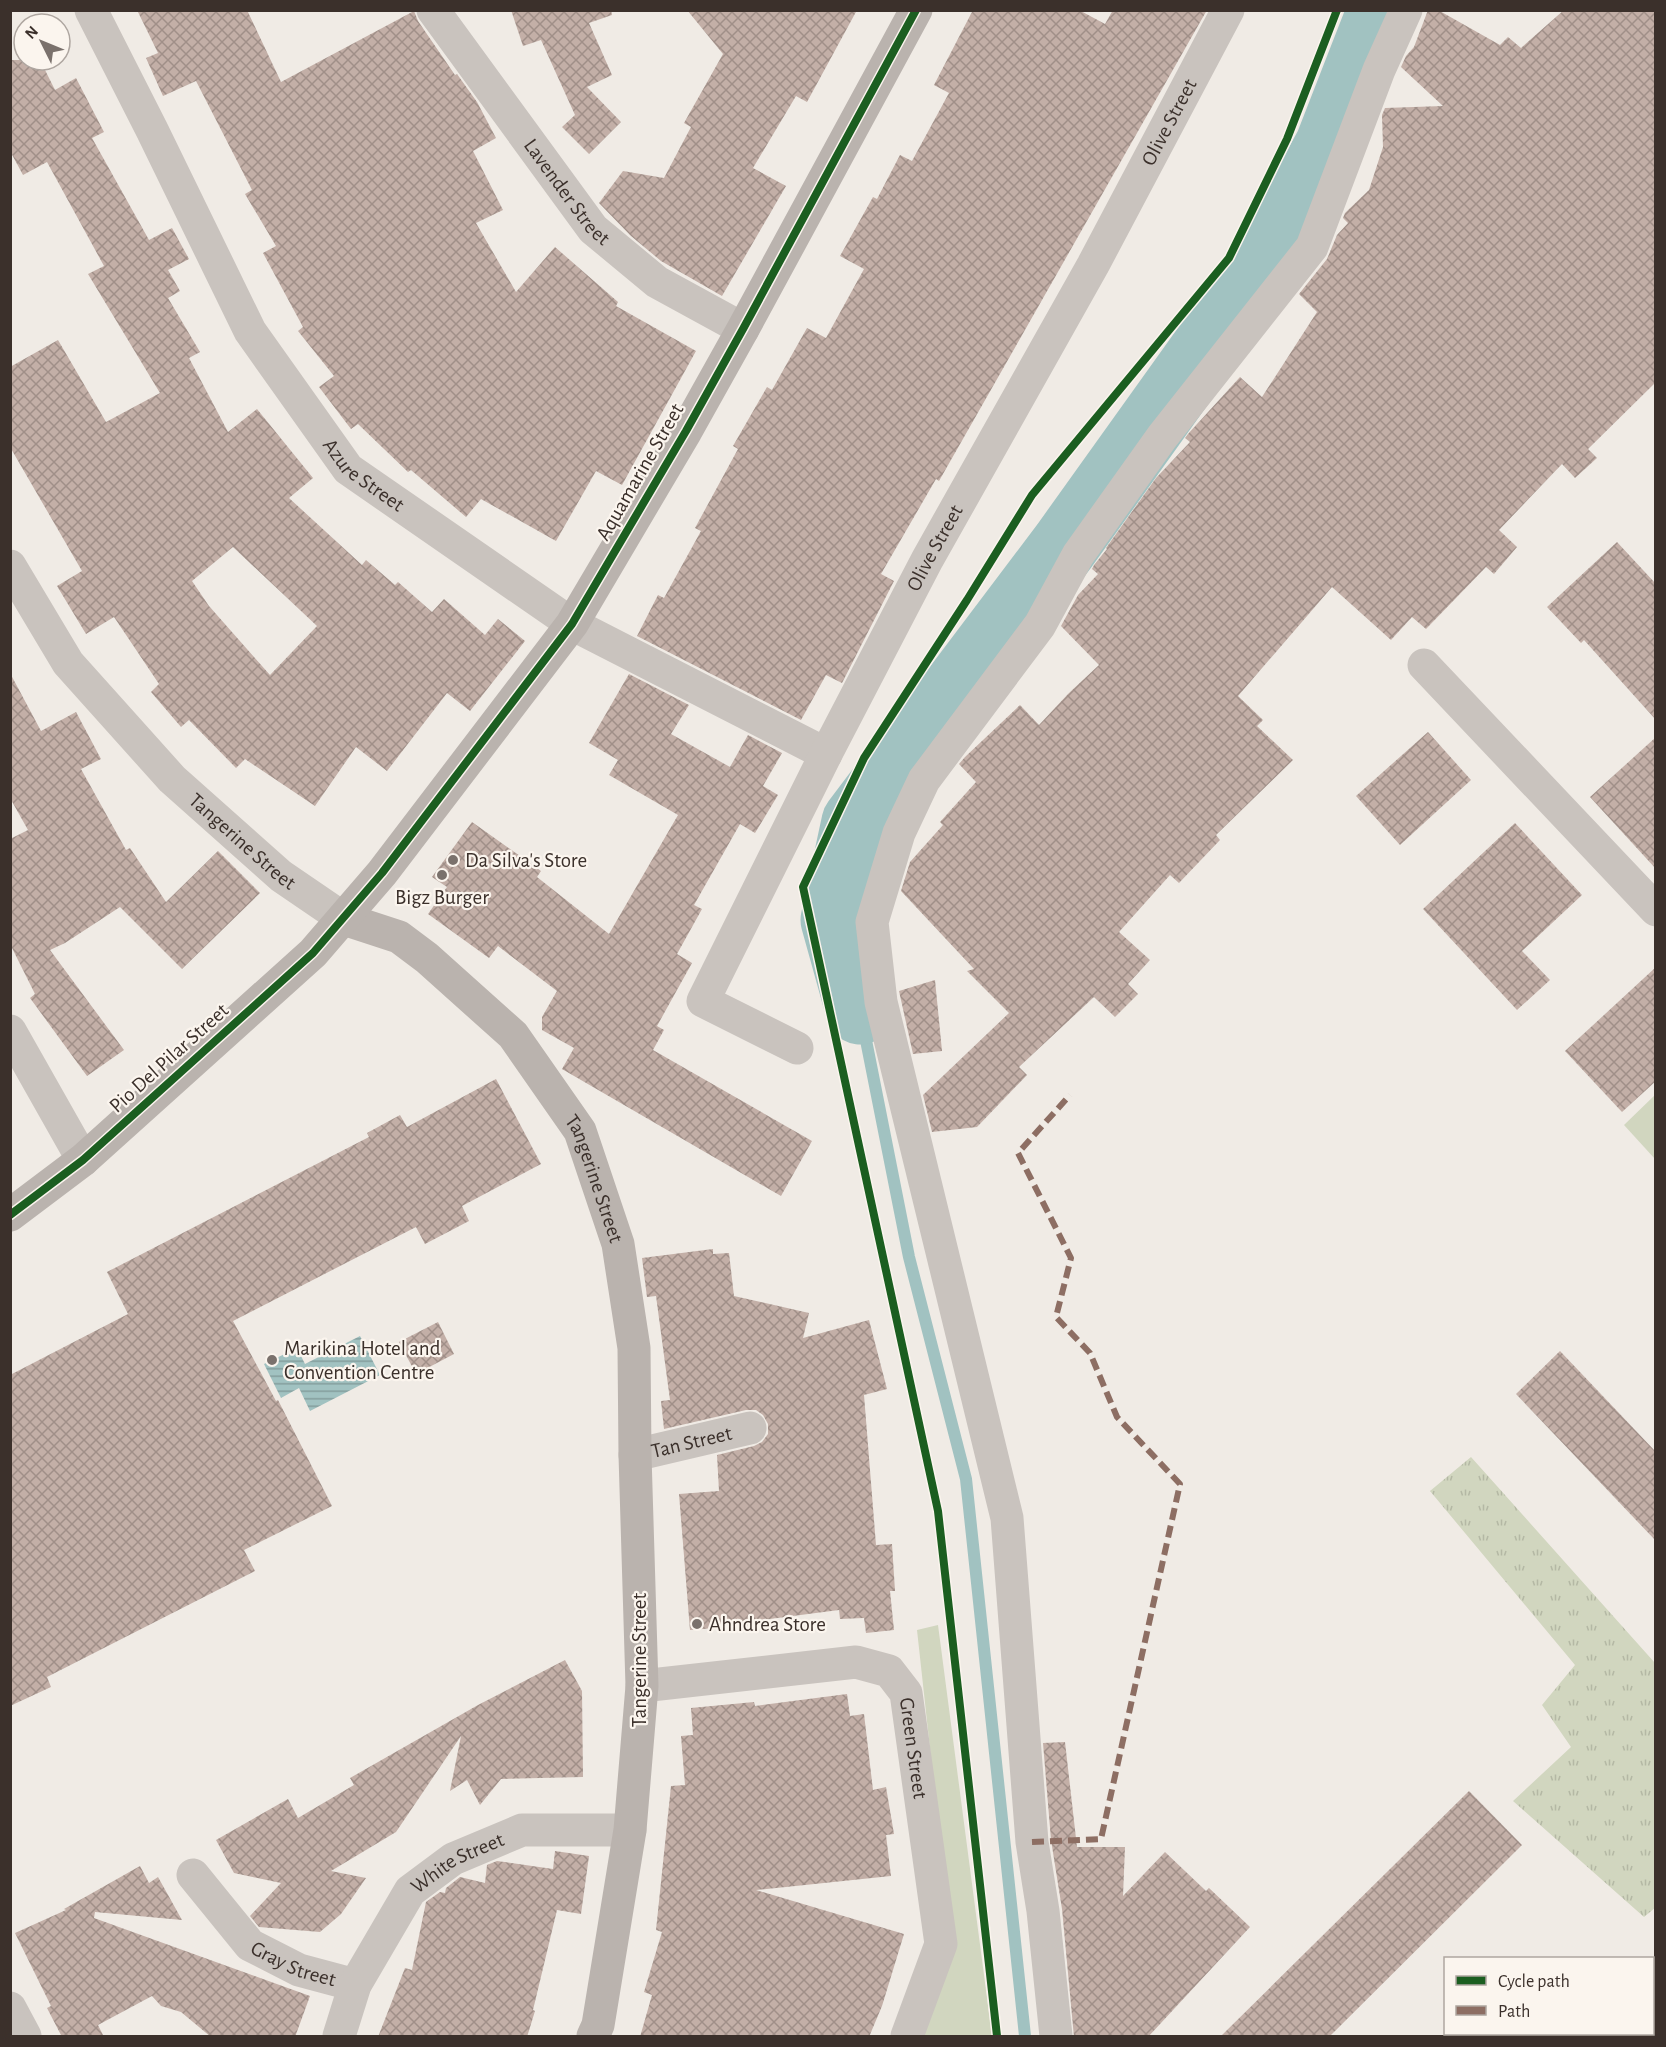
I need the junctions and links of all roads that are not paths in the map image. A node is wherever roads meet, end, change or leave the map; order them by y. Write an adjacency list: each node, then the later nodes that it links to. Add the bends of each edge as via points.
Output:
1 (91, 10): 8 (street, Azure Street, via 250,331 348,469)
2 (433, 10): 6 (street, Lavender Street, via 593,229 657,282)
3 (916, 10): 6 (street, Aquamarine Street)
4 (1228, 10): 10 (street, Olive Street, via 1093,265 927,560)
5 (1406, 10): 28 (street, via 1312,247 1162,437 1078,555 1040,625 924,780 898,833 872,922 881,1002 1006,1518 1032,1842)
6 (743, 328): 8 (street, Aquamarine Street)
7 (10, 566): 12 (street, Tangerine Street, via 68,663 172,779 281,876)
8 (572, 624): 10 (street, Azure Street); 12 (street, Aquamarine Street)
9 (1424, 665): 11 (street)
10 (826, 754): 14 (street, Olive Street, via 703,1001)
11 (1656, 910)
12 (344, 919): 15 (street, Pio Del Pilar Street, via 313,953); 18 (street, Tangerine Street, via 399,937 513,1035 580,1131 618,1244 634,1348)
13 (10, 1031): 15 (street)
14 (797, 1048)
15 (83, 1160): 16 (street, Pio Del Pilar Street)
16 (10, 1215)
17 (750, 1428): 18 (street, Tan Street)
18 (635, 1455): 19 (street, Tangerine Street)
19 (642, 1686): 20 (street, Tangerine Street); 27 (street, Green Street, via 856,1662 889,1671 906,1693 941,1944)
20 (630, 1830): 22 (street, White Street, via 522,1830 453,1859 410,1891); 26 (street, Tangerine Street)
21 (193, 1875): 22 (street, Gray Street, via 250,1945 299,1970)
22 (355, 1985): 25 (street, White Street)
23 (10, 2008): 24 (street)
24 (25, 2037)
25 (339, 2037)
26 (593, 2037)
27 (907, 2037)
28 (1056, 2037)

